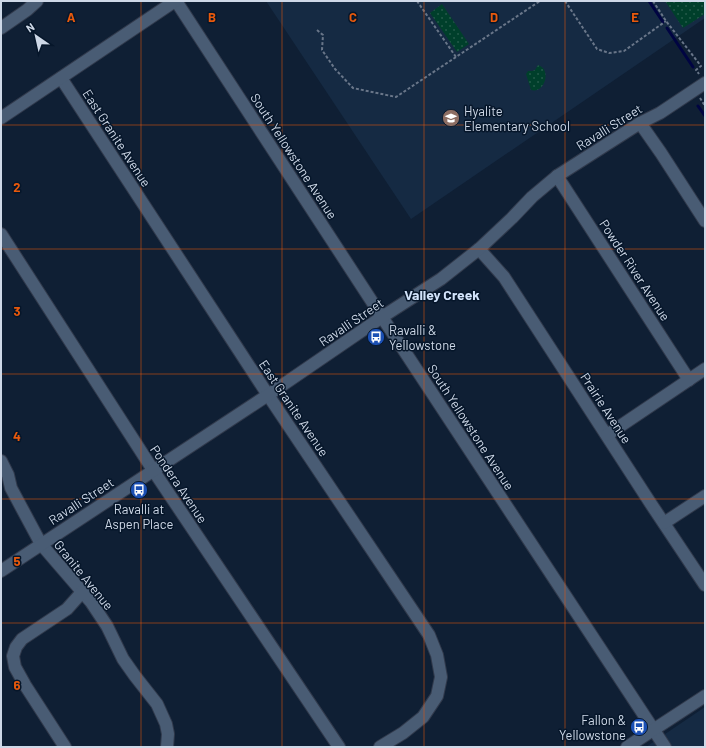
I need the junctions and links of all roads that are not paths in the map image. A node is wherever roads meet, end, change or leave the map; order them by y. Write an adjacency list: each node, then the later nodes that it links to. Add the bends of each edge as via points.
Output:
1 (37, 1): 3 (street)
2 (176, 1): 4 (street); 12 (street, South Yellowstone Avenue)
3 (1, 28)
4 (61, 78): 6 (street); 15 (street, East Granite Avenue)
5 (705, 83): 7 (street, Ravalli Street)
6 (1, 118)
7 (640, 123): 8 (street, Ravalli Street); 9 (street)
8 (557, 176): 11 (street, Ravalli Street); 14 (street, Powder River Avenue)
9 (705, 221)
10 (1, 234): 18 (street, Pondera Avenue)
11 (479, 249): 12 (street, Ravalli Street, via 441,279); 16 (street, Prairie Avenue, via 504,277)
12 (382, 317): 15 (street, Ravalli Street); 27 (street, South Yellowstone Avenue)
13 (705, 369): 14 (street)
14 (689, 380): 16 (street)
15 (268, 395): 18 (street, Ravalli Street); 31 (street, East Granite Avenue, via 429,635 437,655 441,677 437,696 423,717)
16 (607, 435): 21 (street, Prairie Avenue)
17 (1, 461): 19 (street, Granite Avenue, via 8,475)
18 (153, 470): 22 (street, Ravalli Street); 30 (street, Pondera Avenue)
19 (6, 491): 22 (street, Granite Avenue)
20 (705, 496): 21 (street)
21 (664, 523): 24 (street, Prairie Avenue)
22 (41, 544): 23 (street, Ravalli Street); 25 (street, Granite Avenue)
23 (1, 571)
24 (705, 585)
25 (83, 592): 28 (street, via 67,609 22,639 13,656 15,667 25,685); 29 (street, Granite Avenue, via 107,626 127,664 157,704 166,724)
26 (705, 696): 27 (street)
27 (654, 730): 32 (street); 33 (street, South Yellowstone Avenue)
28 (65, 747)
29 (167, 747)
30 (338, 747)
31 (380, 747)
32 (627, 747)
33 (665, 747)

